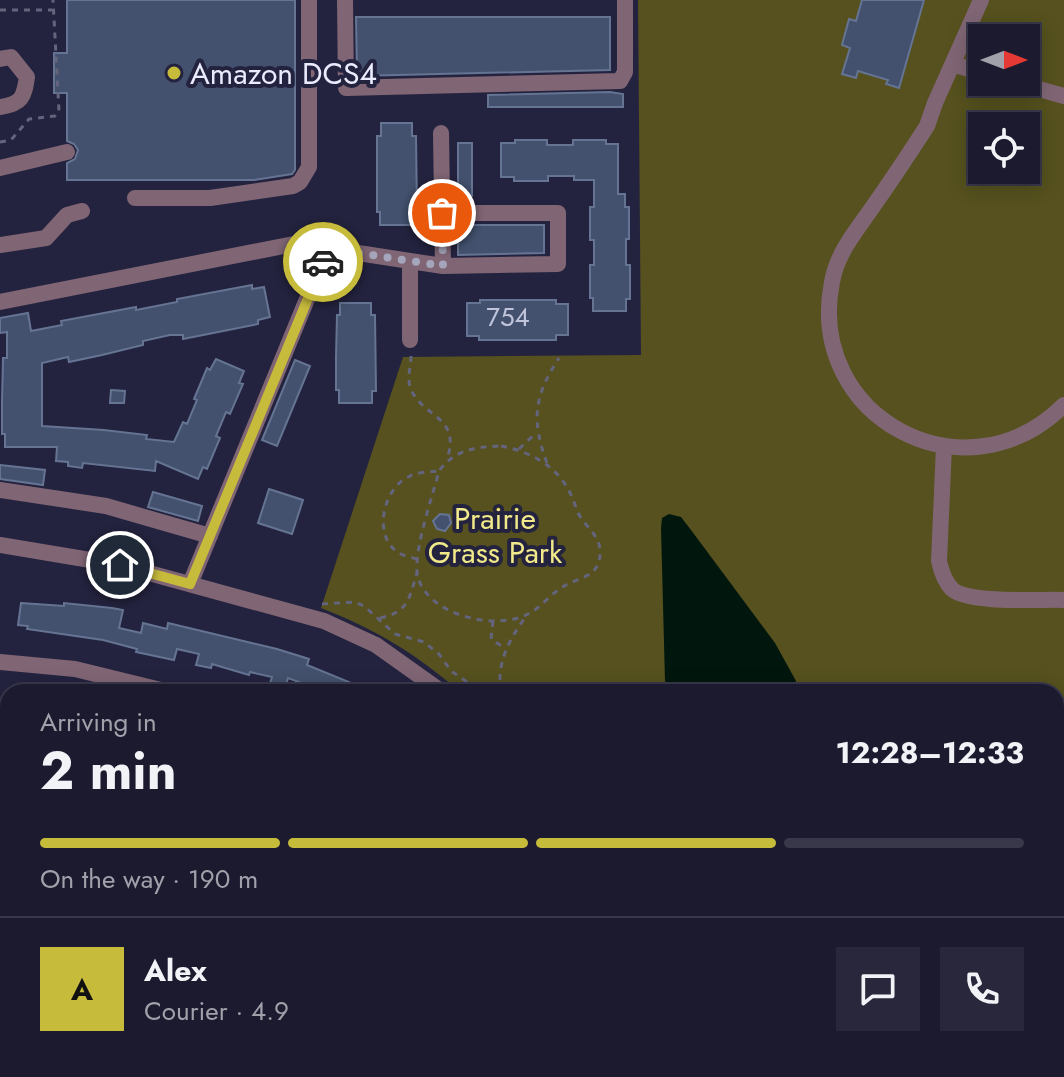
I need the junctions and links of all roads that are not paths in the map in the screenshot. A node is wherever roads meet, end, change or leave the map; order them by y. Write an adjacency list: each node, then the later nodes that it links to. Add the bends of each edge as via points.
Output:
1 (309, 0): 14 (street, via 309,167 300,182 210,198)
2 (345, 0): 3 (street, via 346,88 620,81 625,72)
3 (625, 0)
4 (981, 0): 6 (street)
5 (0, 59): 10 (street, via 11,57 27,77 24,94 14,105)
6 (953, 64): 7 (street); 24 (street, via 927,126 839,257 829,311 838,359 862,401 899,432)
7 (968, 69)
8 (1040, 89): 9 (street)
9 (1064, 96)
10 (0, 107)
11 (441, 133): 16 (street)
12 (67, 152): 13 (street)
13 (0, 168)
14 (135, 198)
15 (82, 211): 17 (street, via 67,215 46,238)
16 (442, 213): 20 (street); 20 (street, via 558,213 558,264)
17 (0, 245)
18 (332, 249): 19 (street); 21 (street, via 314,240); 26 (street)
19 (410, 262): 20 (street); 22 (street)
20 (443, 266)
21 (0, 302)
22 (410, 340)
23 (1064, 405): 24 (street, via 1013,440)
24 (944, 446): 29 (street, via 939,561 949,585 970,597)
25 (0, 490): 26 (street, via 106,506)
26 (210, 536): 28 (street)
27 (0, 545): 28 (street, via 107,562)
28 (190, 584): 32 (street, via 352,632)
29 (1064, 600)
30 (0, 662): 31 (street, via 75,669)
31 (136, 684)
32 (431, 684)

